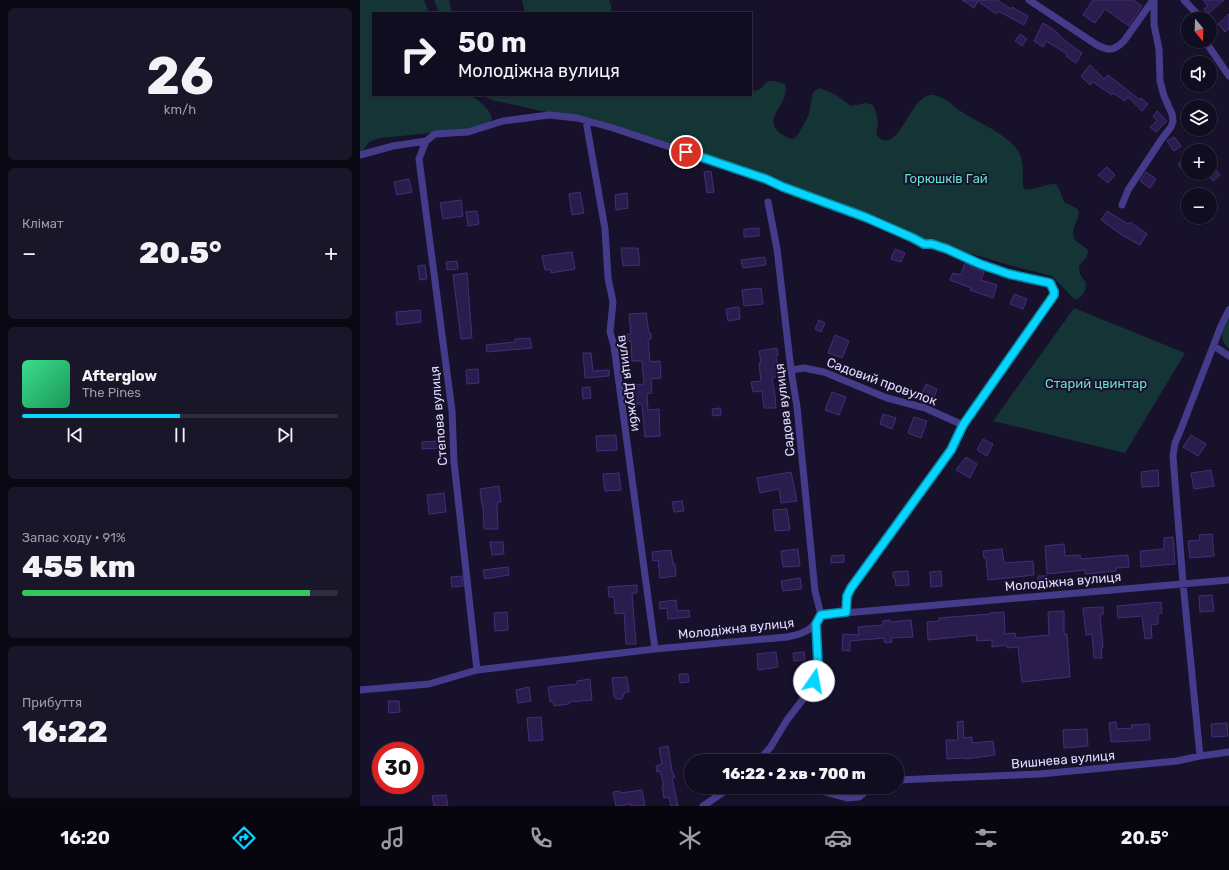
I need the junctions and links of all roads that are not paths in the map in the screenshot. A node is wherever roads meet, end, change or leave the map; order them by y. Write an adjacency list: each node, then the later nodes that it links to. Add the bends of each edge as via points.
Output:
1 (1029, 0): 2 (street, via 1097,45 1111,50 1124,41)
2 (1153, 0): 11 (street, via 1160,81 1173,121 1128,190)
3 (1184, 0): 4 (street)
4 (1195, 12)
5 (1210, 48): 6 (street)
6 (1229, 76)
7 (586, 121): 8 (street, via 549,115 503,121 468,132 435,134); 16 (street, via 766,179 865,217 924,244 947,249 980,264 1009,274 1050,283 1054,295); 22 (street, вулиця Дружби, via 605,229 608,278 613,302 610,332)
8 (426, 141): 9 (street); 23 (street, Степова вулиця, via 419,159 452,411 454,462)
9 (360, 155)
10 (768, 202): 15 (street, Садова вулиця, via 777,249)
11 (1122, 205)
12 (1229, 310): 13 (street)
13 (1214, 346): 14 (street); 18 (street, via 1174,450)
14 (1229, 356)
15 (791, 370): 16 (street, Садовий провулок, via 804,368 824,372); 20 (street, Садова вулиця, via 815,591)
16 (963, 425): 19 (street, via 951,450 851,588 847,596)
17 (1229, 580): 18 (street, Молодіжна вулиця)
18 (1183, 583): 19 (street, Молодіжна вулиця); 27 (street)
19 (846, 612): 20 (street, Молодіжна вулиця)
20 (821, 615): 21 (street, Молодіжна вулиця)
21 (816, 624): 22 (street, Молодіжна вулиця, via 800,634 787,637); 26 (street, via 818,663 814,681)
22 (654, 649): 23 (street, Молодіжна вулиця)
23 (477, 670): 24 (street, Молодіжна вулиця, via 429,684)
24 (360, 690)
25 (1229, 752): 27 (street, Вишнева вулиця)
26 (764, 754)
27 (1200, 756): 28 (street, Вишнева вулиця, via 1178,761 1040,774)
28 (904, 780)
29 (721, 794): 32 (street)
30 (833, 794): 31 (street, via 848,798)
31 (863, 794)
32 (703, 806)

